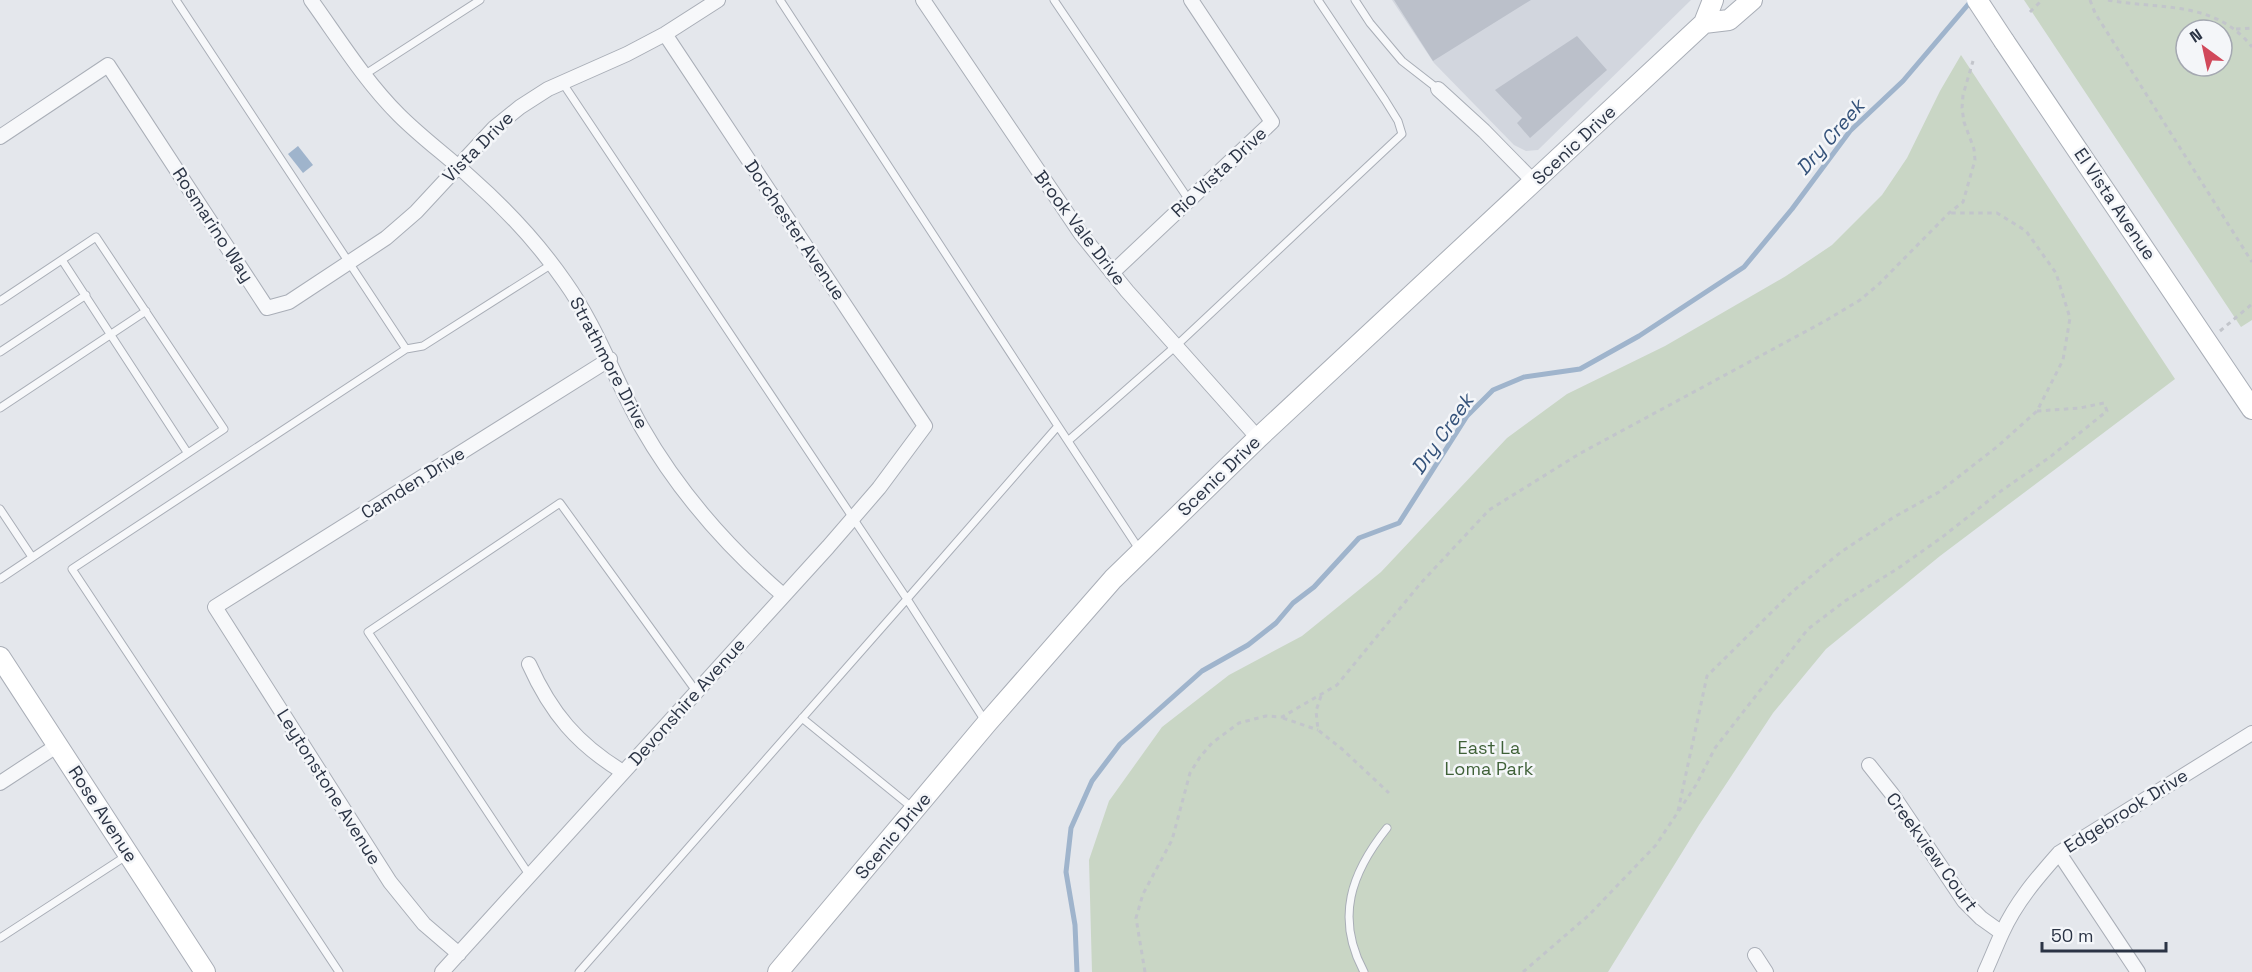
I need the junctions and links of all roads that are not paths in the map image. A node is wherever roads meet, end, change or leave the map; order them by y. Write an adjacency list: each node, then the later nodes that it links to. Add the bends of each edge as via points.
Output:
1 (176, 0): 24 (lane)
2 (311, 0): 16 (street, Strathmore Drive)
3 (480, 0): 16 (lane)
4 (718, 0): 15 (street, Vista Drive)
5 (780, 0): 38 (lane)
6 (923, 0): 26 (street, Brook Vale Drive, via 1044,182)
7 (1054, 0): 22 (lane)
8 (1191, 0): 22 (street, Rio Vista Drive, via 1272,122)
9 (1318, 0): 31 (lane, via 1385,100 1402,134)
10 (1355, 0): 18 (lane, via 1402,61)
11 (1713, 0): 14 (main road, Scenic Drive)
12 (1752, 0): 14 (main road, via 1729,20)
13 (1977, 0): 36 (main road, El Vista Avenue, bridge)
14 (1704, 23): 21 (main road, Scenic Drive)
15 (665, 34): 17 (street, Vista Drive); 37 (street, Dorchester Avenue)
16 (364, 75): 20 (street, Strathmore Drive, via 397,113)
17 (562, 82): 20 (street, Vista Drive, via 494,128); 43 (lane)
18 (1438, 89): 21 (street)
19 (0, 137): 24 (street, Rosmarino Way, via 108,65 267,308 289,302)
20 (457, 167): 24 (street, Vista Drive, via 386,238); 25 (street, Strathmore Drive, via 506,210)
21 (1534, 182): 39 (main road, Scenic Drive)
22 (1189, 200): 26 (street, Rio Vista Drive)
23 (62, 260): 27 (lane); 28 (lane); 29 (lane, via 96,237)
24 (348, 264): 32 (lane)
25 (552, 264): 32 (lane, via 423,346); 34 (street, Strathmore Drive)
26 (1112, 273): 31 (street, Brook Vale Drive)
27 (86, 295): 30 (lane); 33 (lane)
28 (0, 301)
29 (146, 311): 30 (lane); 41 (lane, via 224,429)
30 (111, 334): 35 (lane); 41 (lane)
31 (1176, 345): 39 (street, Brook Vale Drive); 40 (lane)
32 (406, 349): 70 (lane, via 72,569)
33 (0, 352)
34 (610, 359): 47 (street, Strathmore Drive, via 641,425 695,507); 49 (street, Camden Drive)
35 (0, 408)
36 (2252, 409)
37 (925, 426): 43 (street, Devonshire Avenue)
38 (1058, 426): 40 (lane); 48 (lane)
39 (1258, 438): 44 (main road, Scenic Drive)
40 (1068, 441): 44 (lane)
41 (187, 452): 45 (lane)
42 (0, 509): 45 (lane)
43 (853, 518): 47 (street, Devonshire Avenue); 48 (lane)
44 (1140, 552): 54 (main road, Scenic Drive)
45 (32, 557): 46 (lane)
46 (0, 579)
47 (783, 595): 52 (street, Devonshire Avenue)
48 (907, 599): 53 (lane); 54 (lane)
49 (215, 607): 67 (street, Leytonstone Avenue, via 390,882 424,924)
50 (0, 657): 56 (main road, Rose Avenue)
51 (529, 664): 58 (street, via 563,722 601,759)
52 (696, 692): 58 (street, Devonshire Avenue); 64 (lane, via 560,503 368,632)
53 (802, 718): 60 (lane); 72 (lane)
54 (987, 723): 60 (main road, Scenic Drive)
55 (2252, 732): 62 (street, Edgebrook Drive)
56 (58, 745): 59 (street); 63 (main road, Rose Avenue)
57 (1869, 765): 65 (street, Creekview Court, via 1964,902)
58 (623, 772): 64 (street, Devonshire Avenue)
59 (0, 783)
60 (915, 809): 73 (main road, Scenic Drive)
61 (1387, 828): 74 (lane, via 1365,857 1353,887 1348,927)
62 (2060, 853): 65 (street, Edgebrook Drive, via 2018,902); 77 (street)
63 (129, 854): 66 (lane); 69 (main road, Rose Avenue)
64 (530, 876): 67 (street, Devonshire Avenue)
65 (2002, 933): 76 (street, Edgebrook Drive)
66 (0, 938)
67 (459, 954): 71 (street, Devonshire Avenue)
68 (1755, 955): 75 (street)
69 (203, 971)
70 (339, 972)
71 (442, 972)
72 (579, 972)
73 (778, 972)
74 (1364, 972)
75 (1766, 972)
76 (1985, 972)
77 (2138, 972)

